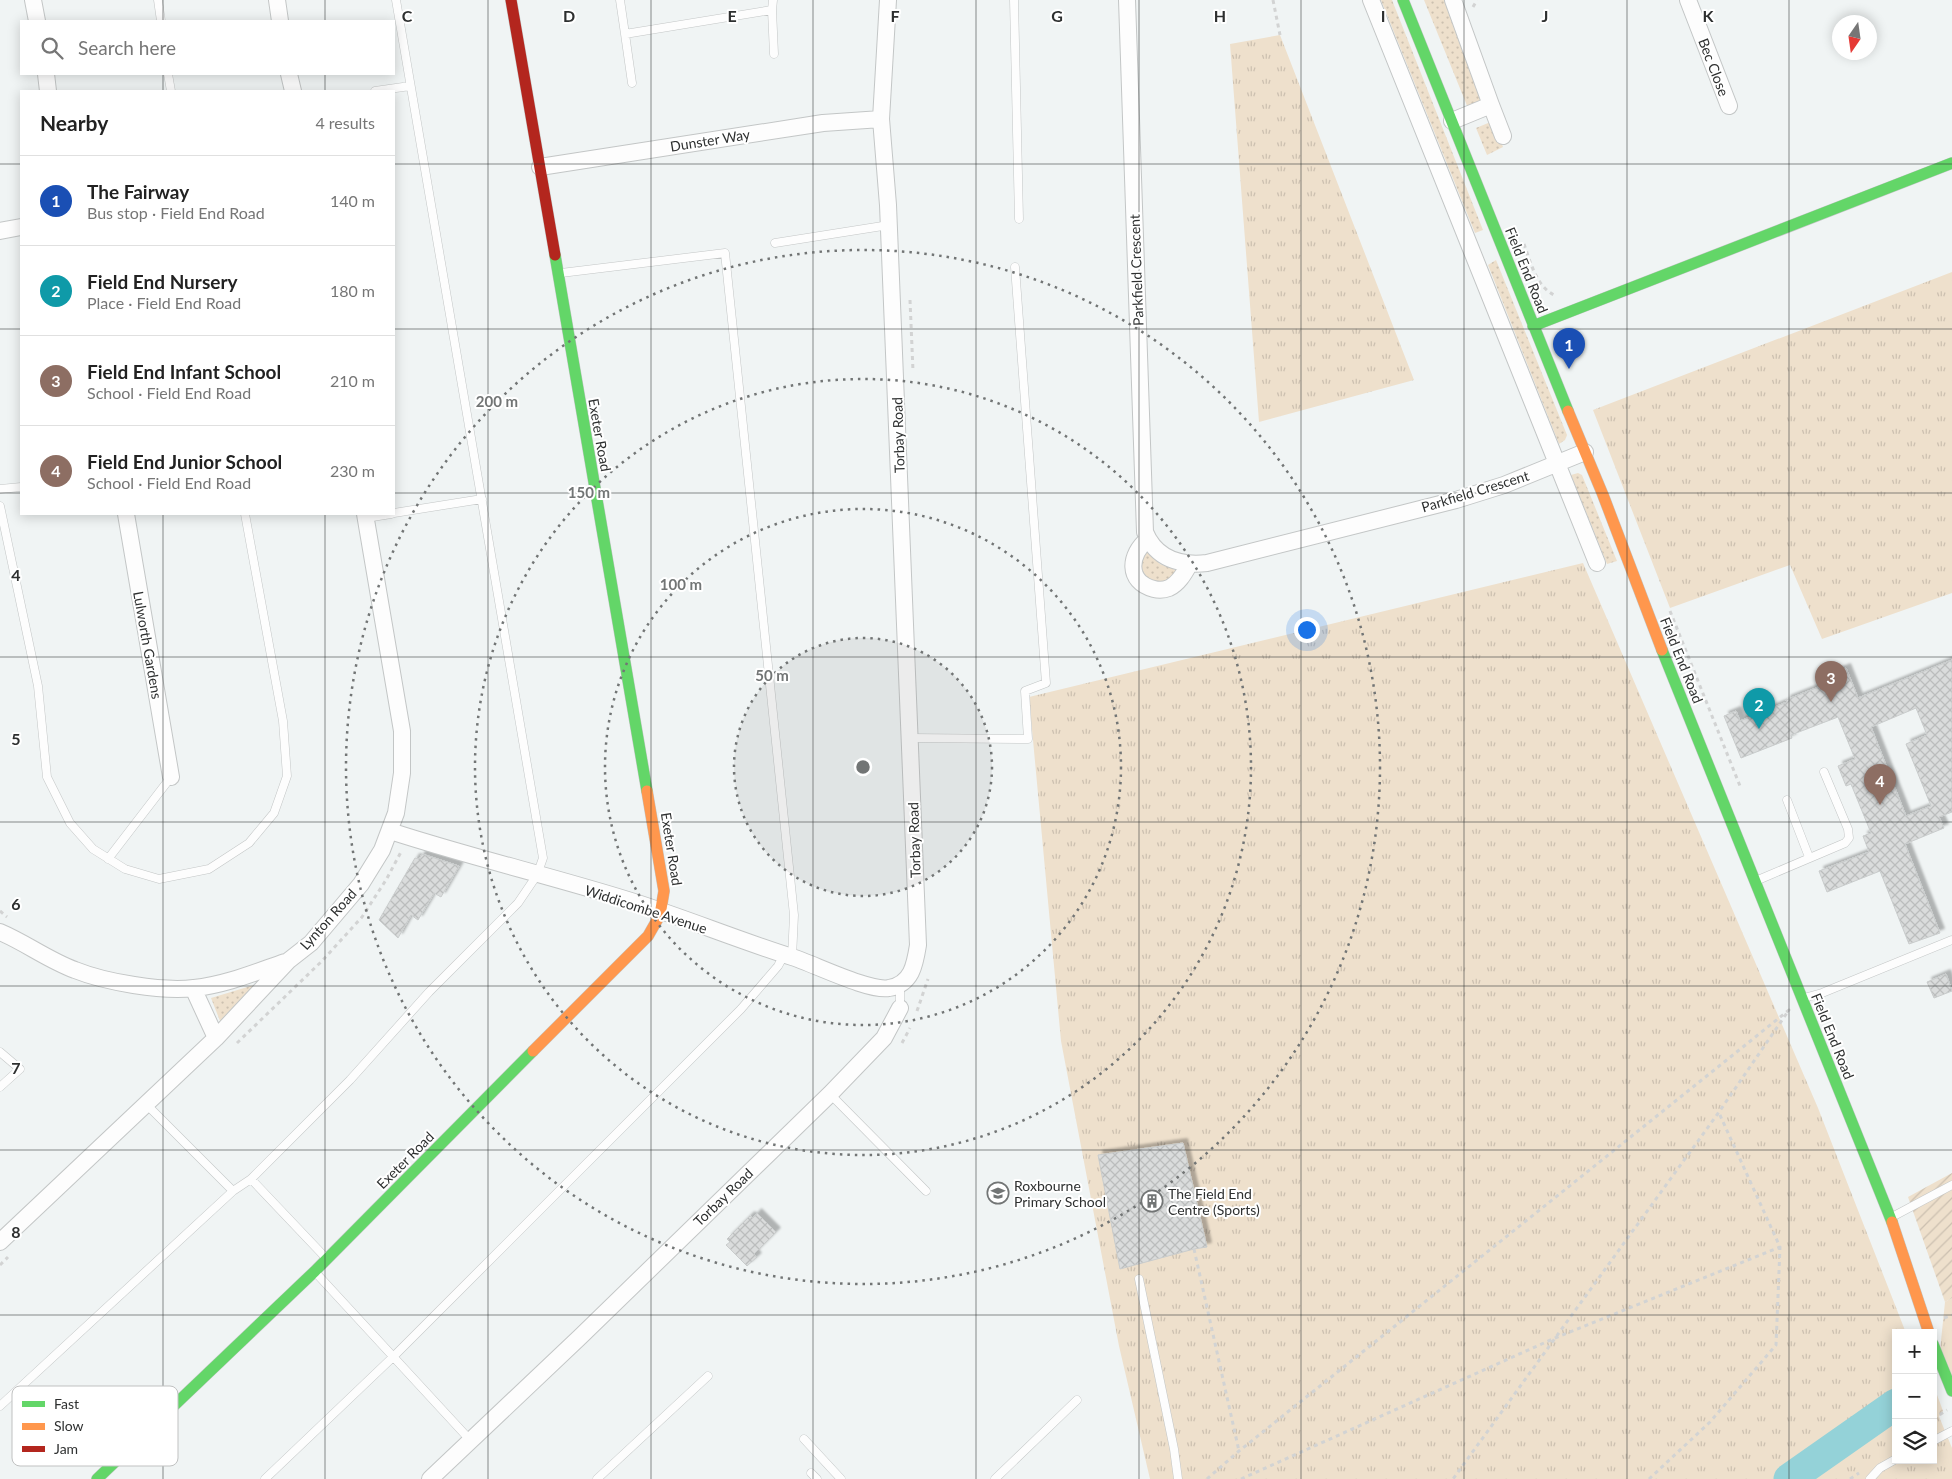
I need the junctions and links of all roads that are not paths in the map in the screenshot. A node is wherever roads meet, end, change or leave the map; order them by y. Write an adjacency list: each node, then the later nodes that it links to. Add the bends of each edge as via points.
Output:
1 (33, 0): 16 (street)
2 (158, 0): 17 (lane)
3 (277, 0): 18 (street)
4 (396, 0): 25 (lane)
5 (511, 0): 36 (street, Exeter Road)
6 (620, 0): 19 (lane)
7 (773, 0): 15 (lane)
8 (888, 0): 32 (street, Torbay Road)
9 (1014, 0): 37 (lane)
10 (1127, 0): 56 (street, Parkfield Crescent, via 1145,532)
11 (1371, 0): 46 (street)
12 (1404, 0): 33 (street, Field End Road)
13 (1452, 0): 30 (street)
14 (1688, 0): 31 (street, Bec Close)
15 (772, 10): 19 (lane); 20 (lane)
16 (37, 20)
17 (161, 20)
18 (280, 20)
19 (625, 34): 24 (lane)
20 (774, 54)
21 (46, 75): 26 (street)
22 (168, 75): 27 (lane)
23 (289, 75): 28 (street)
24 (632, 83)
25 (410, 86): 29 (lane); 49 (lane)
26 (48, 90)
27 (171, 90)
28 (293, 90)
29 (382, 90)
30 (1491, 105): 33 (street); 34 (street)
31 (1729, 106)
32 (881, 119): 36 (street, Dunster Way, via 823,123); 38 (street, Torbay Road)
33 (1452, 121): 44 (street, Field End Road)
34 (1503, 136)
35 (1952, 163): 44 (street)
36 (540, 167): 43 (street, Exeter Road)
37 (1019, 219)
38 (889, 225): 41 (lane); 59 (street, Torbay Road)
39 (20, 227): 40 (street)
40 (0, 230)
41 (775, 243)
42 (1015, 267): 59 (lane, via 1046,683 1025,691 1028,739)
43 (557, 273): 68 (street, Exeter Road, via 664,891); 71 (lane, via 725,253 794,915)
44 (1533, 326): 45 (street, Field End Road)
45 (1585, 452): 46 (street, Parkfield Crescent); 67 (street, Field End Road)
46 (1557, 464): 57 (street); 58 (street, Parkfield Crescent, via 1456,500)
47 (20, 486): 48 (lane)
48 (0, 489)
49 (482, 499): 51 (lane); 66 (lane, via 543,858)
50 (0, 506): 65 (lane, via 38,686 47,777 70,823 93,849)
51 (395, 514)
52 (126, 515): 61 (street, Lulworth Gardens)
53 (245, 515): 65 (lane, via 283,721 287,776 274,814 249,843 209,869 159,879 125,869)
54 (378, 515): 55 (lane)
55 (365, 516): 63 (street, Lynton Road, via 402,732 402,772 396,813)
56 (1148, 539): 58 (street, Parkfield Crescent, via 1158,552); 58 (street, via 1140,546 1133,562 1139,582 1157,590 1168,589)
57 (1597, 563)
58 (1189, 565)
59 (910, 738): 73 (street, Torbay Road, via 918,945 916,962 909,978)
60 (1824, 772): 64 (lane, via 1849,838 1845,843)
61 (171, 777): 65 (lane)
62 (1786, 800): 64 (lane)
63 (398, 834): 66 (street, Widdicombe Avenue); 72 (street, Lynton Road, via 382,850 361,884 311,943)
64 (1809, 857): 67 (lane)
65 (108, 859)
66 (537, 875): 68 (street, Widdicombe Avenue); 82 (lane, via 518,903)
67 (1756, 881): 75 (street, Field End Road)
68 (663, 912): 71 (street, Widdicombe Avenue); 88 (street, Exeter Road, via 648,936)
69 (0, 932): 74 (street, via 74,970 111,981)
70 (1952, 940): 75 (lane)
71 (788, 956): 73 (street, Widdicombe Avenue, via 872,987 888,989); 93 (lane, via 741,1009)
72 (288, 961): 74 (street); 77 (street, Lynton Road)
73 (900, 985): 76 (lane, Torbay Road)
74 (193, 988): 77 (street)
75 (1802, 999): 86 (street, Field End Road)
76 (900, 1008): 80 (street, Torbay Road, via 884,1038)
77 (216, 1038): 81 (street, Lynton Road)
78 (0, 1052): 79 (lane, via 20,1069)
79 (0, 1087)
80 (830, 1094): 85 (lane); 104 (street, Torbay Road)
81 (146, 1104): 84 (lane); 87 (street, Lynton Road)
82 (251, 1179): 84 (lane); 88 (lane)
83 (1952, 1186): 86 (lane)
84 (233, 1191): 95 (lane)
85 (926, 1191)
86 (1890, 1217): 91 (street, Field End Road)
87 (0, 1242)
88 (327, 1259): 89 (street, Exeter Road)
89 (315, 1271): 93 (lane); 99 (street, Exeter Road)
90 (1139, 1279): 115 (lane)
91 (1928, 1329)
92 (1937, 1353): 96 (street)
93 (393, 1357): 104 (lane); 110 (lane)
94 (708, 1376): 111 (lane)
95 (22, 1386)
96 (1952, 1391)
97 (12, 1395): 100 (lane)
98 (1077, 1400): 114 (lane)
99 (178, 1402)
100 (0, 1406)
101 (1952, 1431): 103 (lane)
102 (804, 1439): 113 (lane)
103 (1937, 1439)
104 (471, 1441): 108 (street, Torbay Road)
105 (1892, 1461): 116 (lane)
106 (111, 1466): 109 (street, Exeter Road)
107 (811, 1473): 112 (lane)
108 (434, 1478)
109 (97, 1479)
110 (265, 1479)
111 (597, 1479)
112 (817, 1479)
113 (841, 1479)
114 (995, 1479)
115 (1178, 1479)
116 (1870, 1479)

